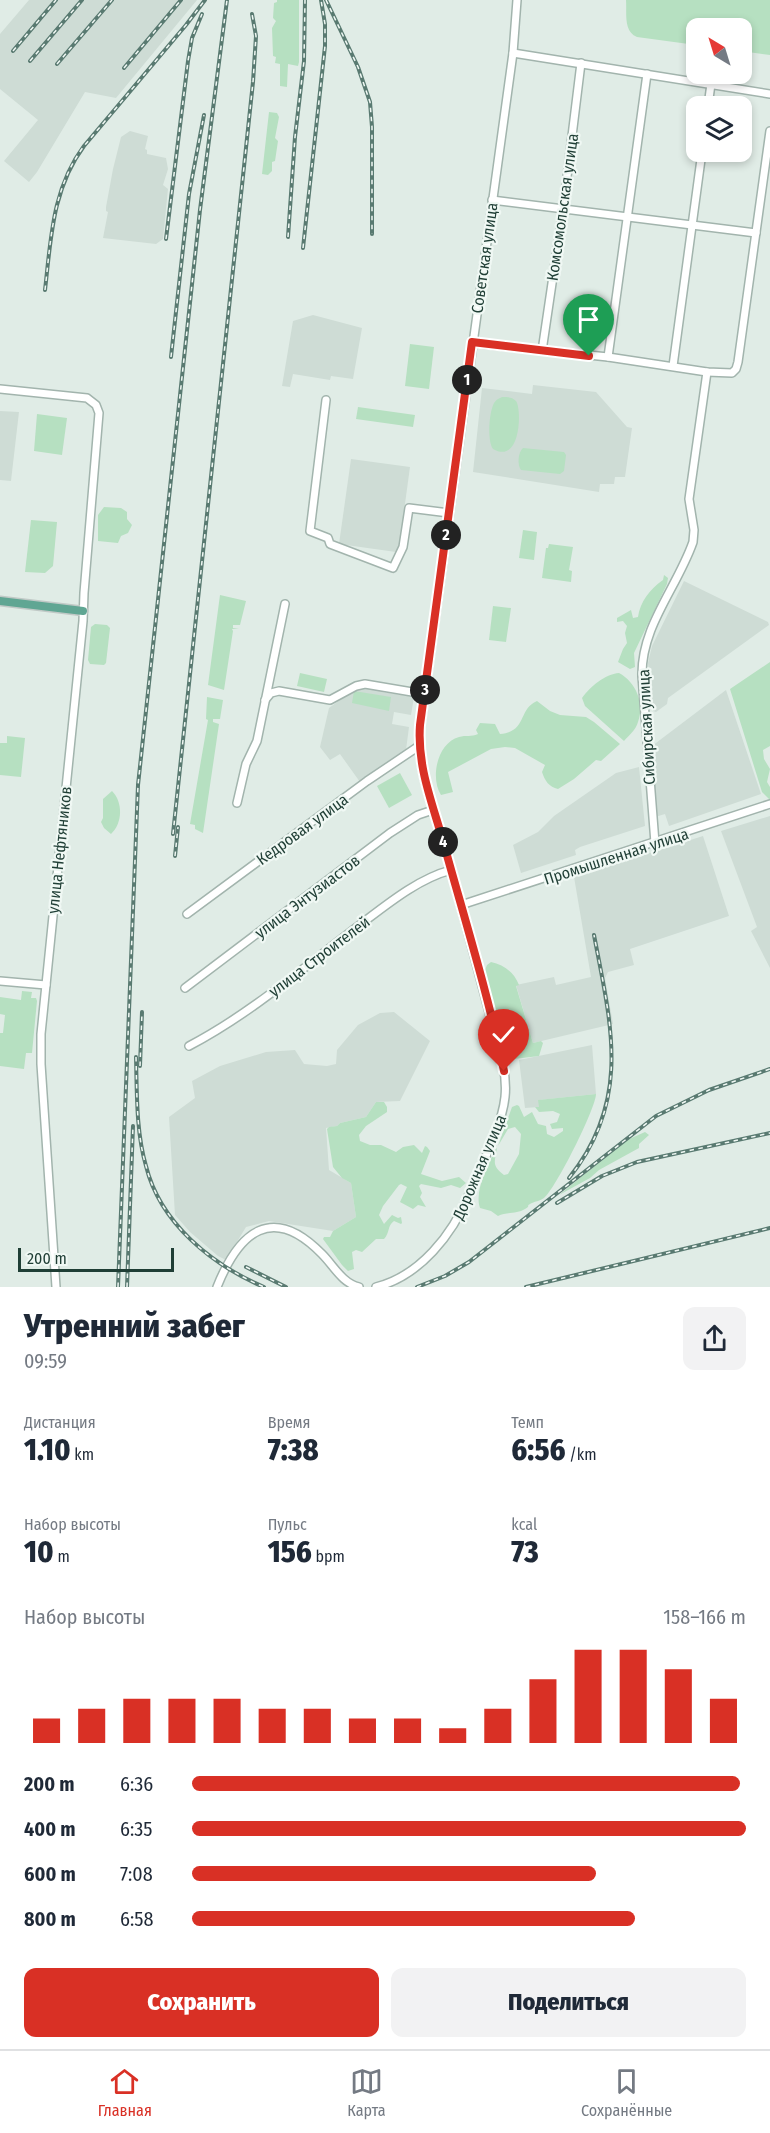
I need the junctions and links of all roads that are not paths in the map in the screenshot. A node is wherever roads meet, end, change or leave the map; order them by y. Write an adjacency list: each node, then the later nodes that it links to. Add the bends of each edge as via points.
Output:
1 (517, 0): 2 (street, Советская улица)
2 (513, 52): 3 (street); 11 (street, Советская улица)
3 (581, 63): 4 (street); 12 (street, Комсомольская улица)
4 (647, 74): 5 (street); 13 (street)
5 (686, 80)
6 (711, 84): 7 (street); 8 (street)
7 (770, 94)
8 (709, 96)
9 (770, 131): 15 (street)
10 (701, 162): 14 (street)
11 (492, 200): 12 (street); 16 (street, Советская улица)
12 (563, 209): 13 (street); 17 (street, Комсомольская улица)
13 (627, 218): 14 (street); 18 (street)
14 (692, 226): 15 (street); 19 (street)
15 (756, 233): 20 (street, via 738,362 734,371 726,374)
16 (472, 342): 17 (street); 23 (street, Советская улица)
17 (542, 351): 18 (street)
18 (608, 357): 19 (street)
19 (673, 366): 20 (street)
20 (707, 372): 33 (street, Сибирская улица, via 689,499 693,542 649,633 643,654)
21 (0, 389): 26 (street, улица Нефтяников, via 84,397 94,402 99,413)
22 (326, 400): 23 (street, via 310,531 328,538 330,544 393,568 403,547 409,508)
23 (449, 513): 27 (street, Советская улица)
24 (0, 601): 26 (main road)
25 (285, 604): 28 (street)
26 (83, 611): 38 (street, улица Нефтяников)
27 (424, 694): 28 (street, via 361,684 330,700 279,691); 29 (street, Советская улица)
28 (265, 700): 30 (street, via 257,741 246,764)
29 (419, 746): 32 (street, Советская улица); 36 (street, Кедровая улица)
30 (237, 803)
31 (770, 804): 33 (street, Промышленная улица)
32 (433, 810): 34 (street, Советская улица); 39 (street, улица Энтузиастов, via 390,833)
33 (655, 843): 35 (street, Промышленная улица)
34 (451, 870): 35 (street, Советская улица); 40 (street, улица Строителей, via 439,873 393,901 223,1028)
35 (461, 905): 44 (street, Дорожная улица, via 501,1058 506,1093 503,1108 454,1227 412,1269)
36 (187, 914)
37 (0, 981): 38 (street)
38 (46, 985): 41 (street, улица Нефтяников, via 40,1054)
39 (185, 988)
40 (189, 1046)
41 (56, 1287)
42 (217, 1287): 43 (street, via 243,1242 255,1232 269,1228 307,1241 343,1278)
43 (359, 1287)
44 (376, 1287)

